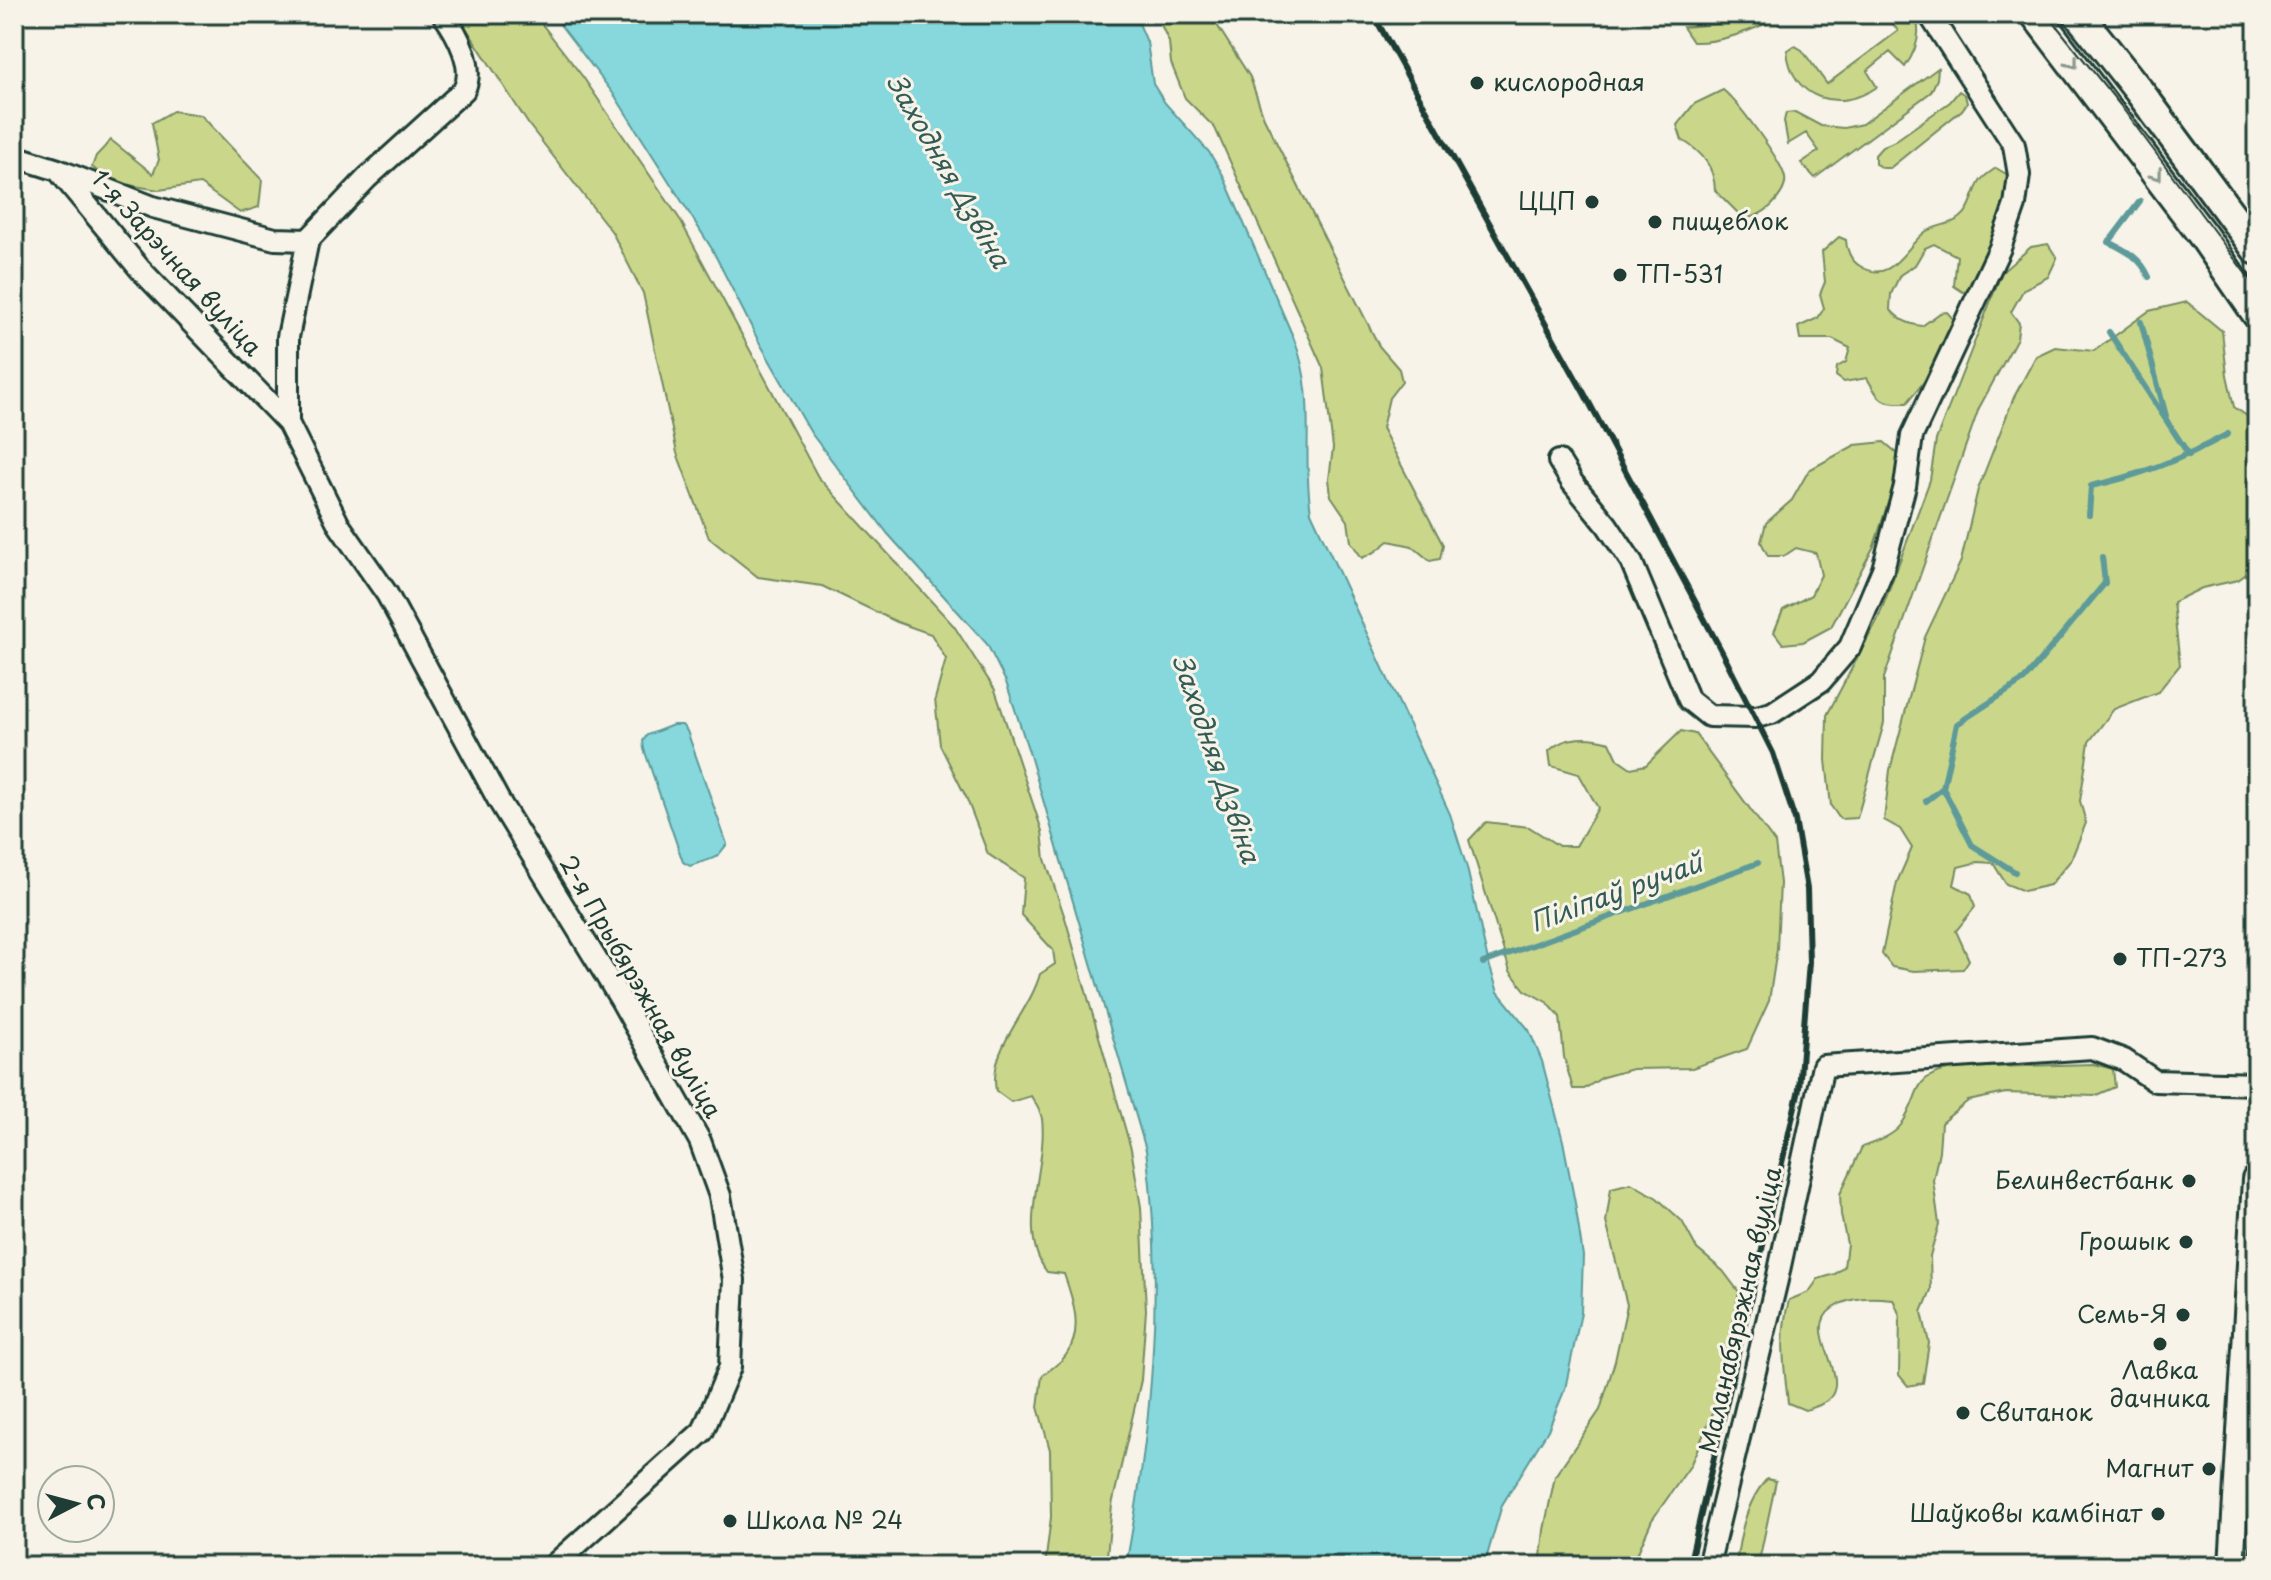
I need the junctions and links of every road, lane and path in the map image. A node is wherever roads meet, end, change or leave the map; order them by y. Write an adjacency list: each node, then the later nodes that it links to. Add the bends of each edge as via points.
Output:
1 (443, 14): 7 (street, via 465,58 469,81 464,90)
2 (1929, 14): 11 (street, via 2014,145 2019,175 2000,248 1912,436 1883,569 1850,647 1821,681 1772,713 1709,716 1689,700 1631,561)
3 (2035, 14): 9 (main road, one-way to 9)
4 (2078, 14): 8 (main road)
5 (14, 156): 6 (street, 1-я Зарэчная вуліца)
6 (58, 170): 7 (street, via 153,207 275,239); 10 (street, 1-я Зарэчная вуліца, via 140,269)
7 (308, 240): 10 (street, via 288,337)
8 (2257, 250)
9 (2257, 314)
10 (288, 423): 15 (street, 2-я Прыбярэжная вуліца, via 339,525 387,594 499,801 657,1064 700,1141 720,1196 734,1280 730,1367 703,1431)
11 (1559, 461)
12 (2257, 1084): 16 (street, Маланабярэжная вуліца, via 2155,1081 2124,1060 2092,1048 1823,1066)
13 (2257, 1180): 14 (main road)
14 (2252, 1374): 17 (main road)
15 (553, 1566)
16 (1708, 1566)
17 (2234, 1566)

